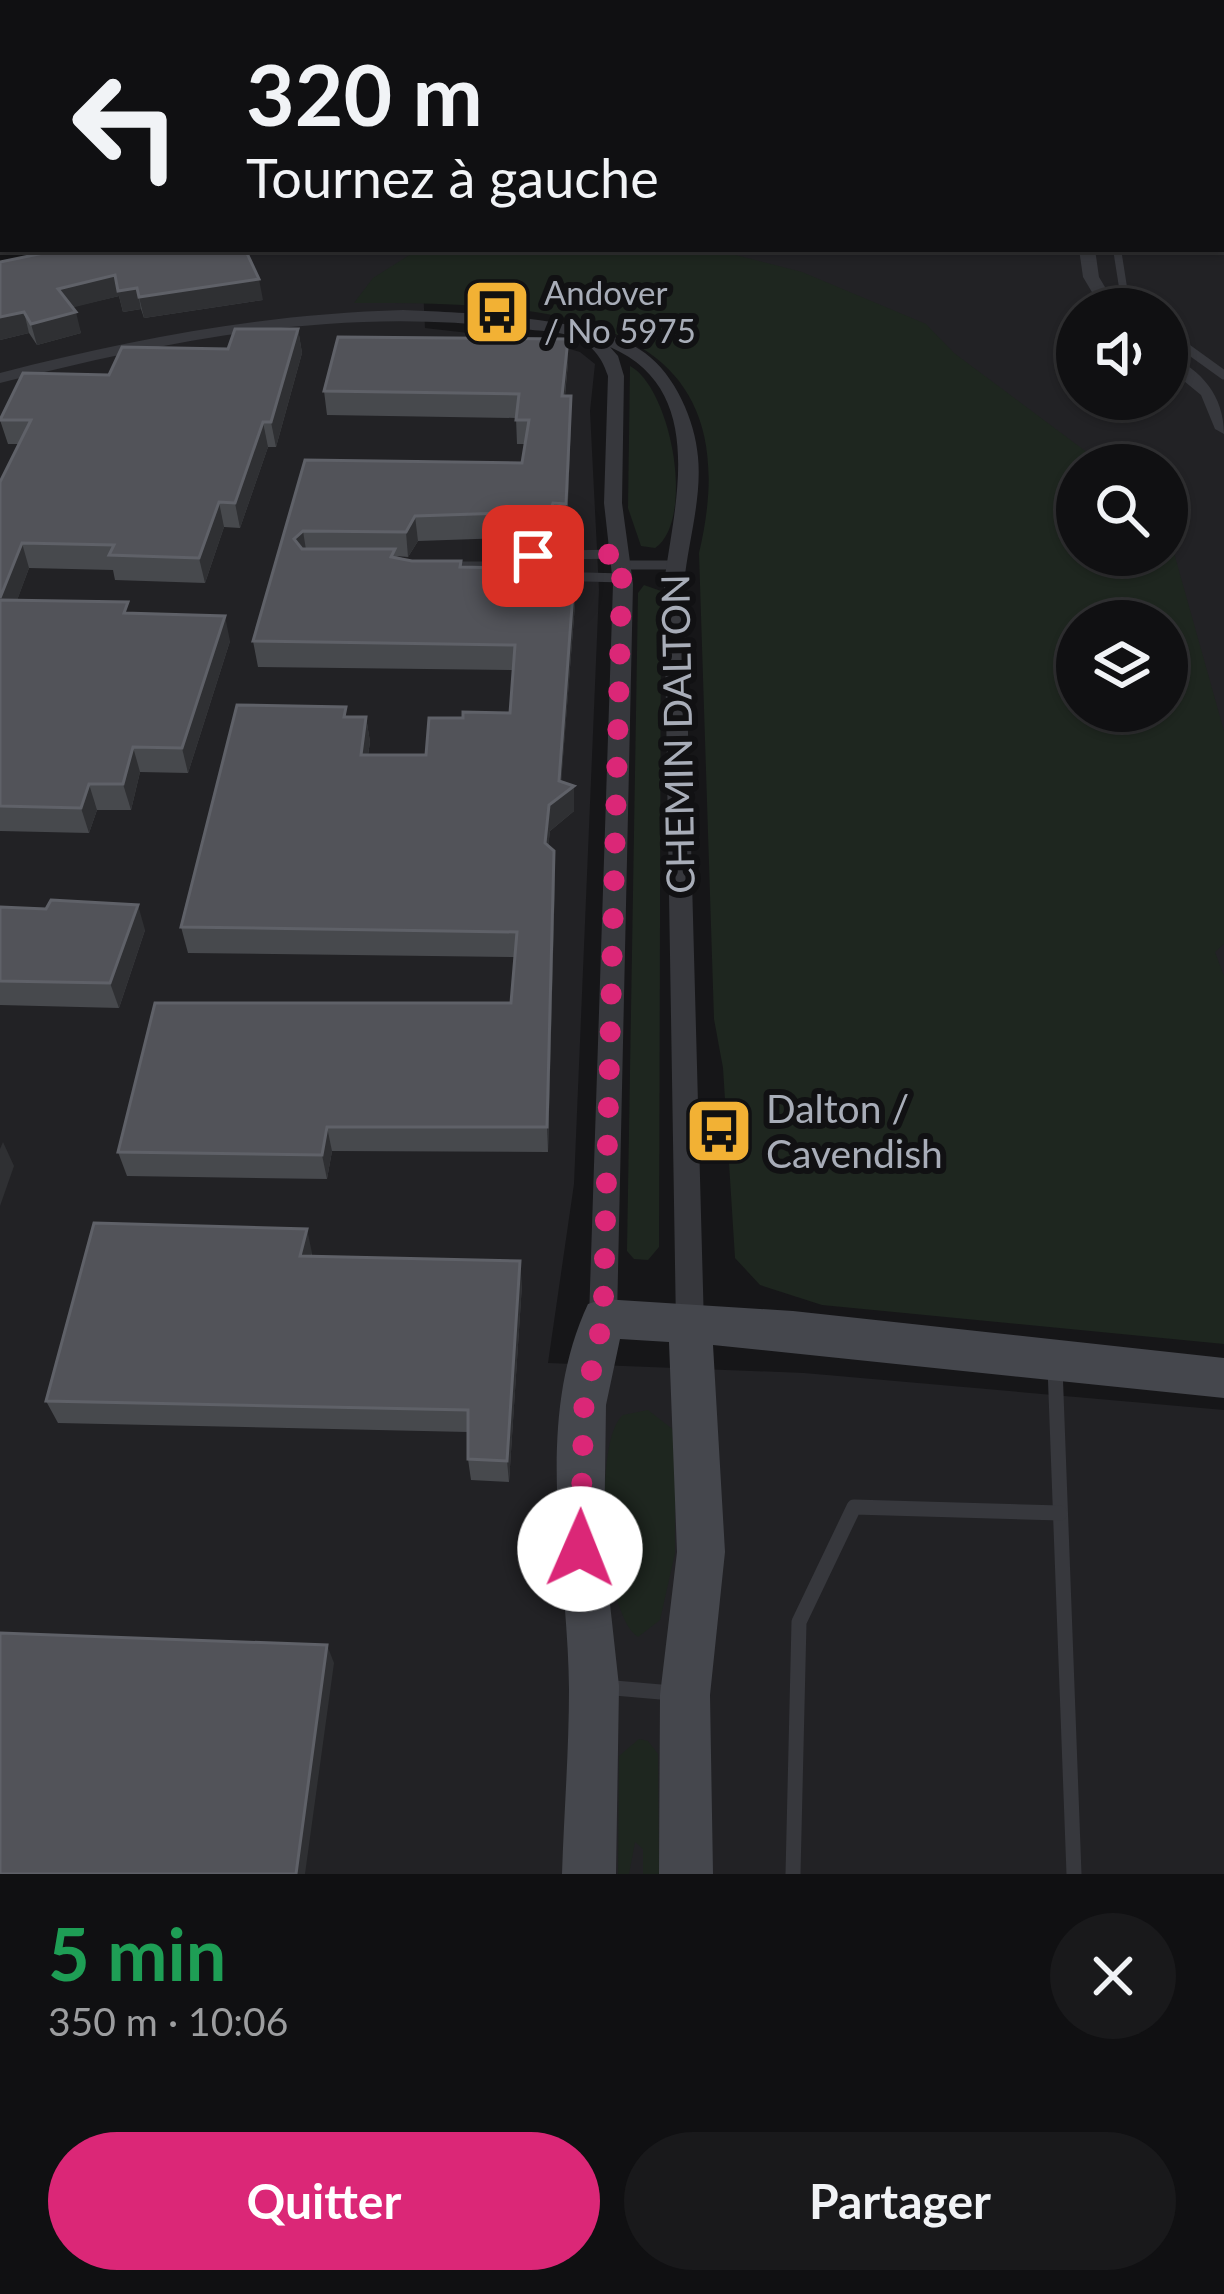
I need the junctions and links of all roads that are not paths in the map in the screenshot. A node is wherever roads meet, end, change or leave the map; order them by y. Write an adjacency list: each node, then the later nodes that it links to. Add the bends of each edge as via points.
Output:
1 (1087, 252): 3 (street)
2 (1118, 252): 4 (lane)
3 (1098, 288)
4 (1124, 288)
5 (586, 335): 9 (street, via 467,318 310,317 171,335); 11 (street, CHEMIN DALTON, via 607,352 616,376 613,502); 14 (street, CHEMIN DALTON, via 647,363 680,415 688,505)
6 (1188, 349): 7 (lane)
7 (1224, 375)
8 (1188, 376): 10 (street, via 1208,393)
9 (0, 377)
10 (1224, 429)
11 (622, 565): 13 (lane, via 497,556); 14 (lane); 16 (lane); 17 (street, CHEMIN DALTON)
12 (426, 566): 13 (lane)
13 (498, 566): 15 (lane)
14 (676, 566): 18 (street, CHEMIN DALTON)
15 (515, 576)
16 (538, 576)
17 (603, 1318): 18 (main road); 22 (main road, CHEMIN DALTON, via 584,1405 581,1597)
18 (691, 1326): 19 (main road); 23 (main road, CHEMIN DALTON, via 701,1552)
19 (1055, 1360): 20 (main road); 21 (lane)
20 (1224, 1378)
21 (1060, 1513): 26 (lane, via 854,1507 799,1622); 27 (lane)
22 (594, 1686): 23 (lane); 24 (main road, CHEMIN DALTON)
23 (685, 1694): 25 (main road, CHEMIN DALTON)
24 (589, 1874)
25 (686, 1874)
26 (794, 1874)
27 (1074, 1874)

